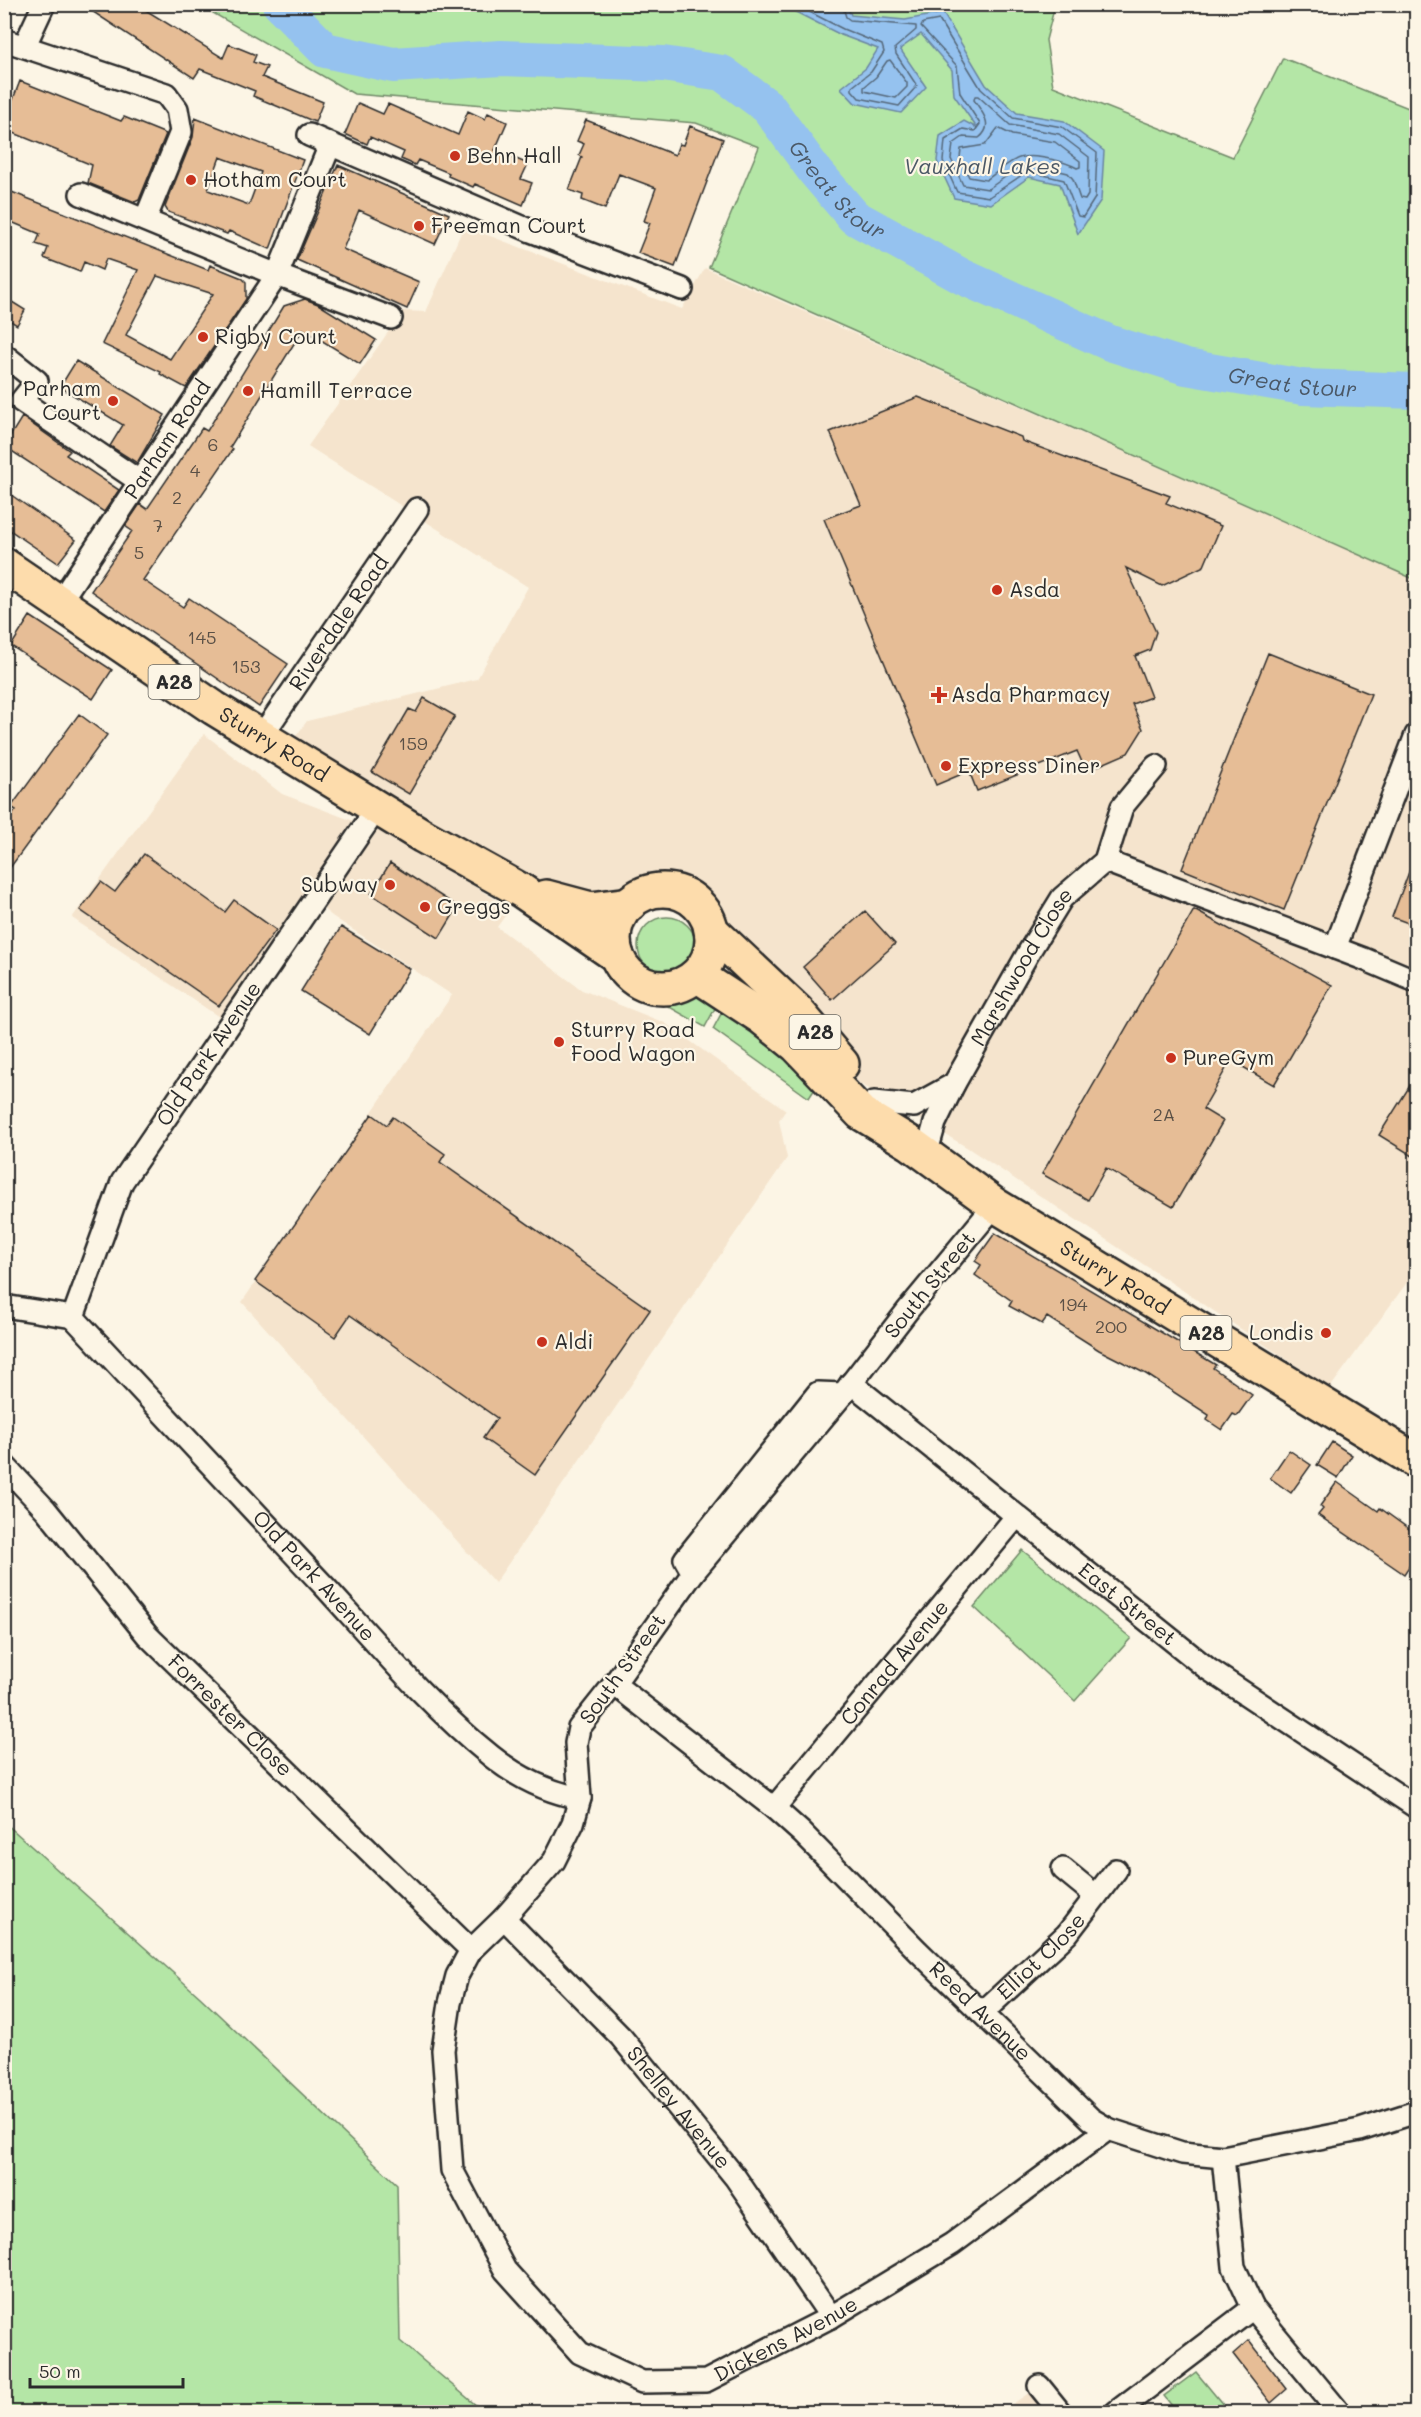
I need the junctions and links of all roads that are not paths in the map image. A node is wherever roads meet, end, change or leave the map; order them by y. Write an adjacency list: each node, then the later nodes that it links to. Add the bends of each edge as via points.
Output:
1 (45, 4): 2 (street)
2 (15, 43): 6 (street, via 166,94 177,109 181,132)
3 (309, 135): 4 (street)
4 (330, 145): 7 (street, Parham Road); 8 (street, via 531,231)
5 (81, 194): 6 (street)
6 (145, 220): 7 (street)
7 (277, 275): 9 (street); 11 (street, Parham Road)
8 (682, 289)
9 (391, 318)
10 (4, 355): 11 (street, via 38,381 21,401)
11 (139, 481): 14 (street, Parham Road)
12 (417, 509): 16 (street, Riverdale Road)
13 (4, 565): 14 (highway, Sturry Road / A28)
14 (59, 603): 16 (highway, Sturry Road / A28)
15 (1416, 735): 23 (street)
16 (261, 737): 18 (highway, Sturry Road / A28)
17 (1156, 766): 19 (street, via 1122,807)
18 (377, 808): 20 (highway, Sturry Road / A28); 32 (street, Old Park Avenue, via 122,1182)
19 (1105, 861): 23 (street); 27 (street, Marshwood Close, via 1062,898)
20 (522, 891): 21 (highway, Sturry Road / A28, via 591,909); 24 (highway, Sturry Road / A28)
21 (630, 904): 22 (highway, Sturry Road / A28, via 652,892 673,891 689,897 701,908); 24 (highway, via 615,928)
22 (711, 930): 25 (highway, via 712,946); 28 (highway, Sturry Road / A28, via 796,1011)
23 (1335, 948): 26 (street)
24 (617, 956): 25 (highway, Sturry Road / A28, via 634,979 647,986 675,987)
25 (697, 975): 29 (highway, Sturry Road / A28, via 797,1046 861,1113)
26 (1416, 981)
27 (954, 1084): 28 (street, via 914,1106); 29 (street, Marshwood Close)
28 (874, 1102): 29 (highway, Sturry Road / A28)
29 (918, 1149): 30 (highway, Sturry Road / A28)
30 (995, 1205): 33 (street, South Street); 34 (highway, Sturry Road / A28)
31 (4, 1306): 32 (street)
32 (72, 1317): 38 (street, Old Park Avenue, via 462,1731 529,1781 557,1794)
33 (847, 1388): 36 (street, East Street); 37 (street, South Street, via 693,1573)
34 (1416, 1461)
35 (4, 1465): 45 (street, Forrester Close, via 46,1510 147,1635)
36 (1016, 1516): 39 (street, East Street, via 1208,1669); 40 (street, Conrad Avenue)
37 (614, 1684): 38 (street, South Street, via 579,1728 576,1743); 40 (street, Reed Avenue)
38 (580, 1798): 44 (street, South Street, via 573,1823 554,1861)
39 (1416, 1807)
40 (774, 1808): 46 (street, Reed Avenue)
41 (1063, 1869): 43 (street, Elliot Close)
42 (1116, 1870): 43 (street, Elliot Close)
43 (1096, 1896): 46 (street, Elliot Close, via 1067,1934)
44 (504, 1918): 45 (street, South Street); 51 (street, Shelley Avenue, via 621,2037 735,2177)
45 (471, 1950): 51 (street, Dickens Avenue, via 457,1976 443,2050 452,2170 505,2270 580,2353 642,2382 706,2382)
46 (982, 2013): 48 (street, Reed Avenue, via 1091,2119)
47 (1416, 2112): 49 (street, Reed Avenue, via 1360,2130)
48 (1108, 2129): 49 (street, Reed Avenue, via 1182,2153); 51 (street, Dickens Avenue, via 952,2244)
49 (1223, 2157): 50 (street, via 1234,2267)
50 (1253, 2308): 54 (street); 55 (street)
51 (831, 2317)
52 (1039, 2386): 53 (street)
53 (1060, 2412)
54 (1116, 2412)
55 (1339, 2412)

